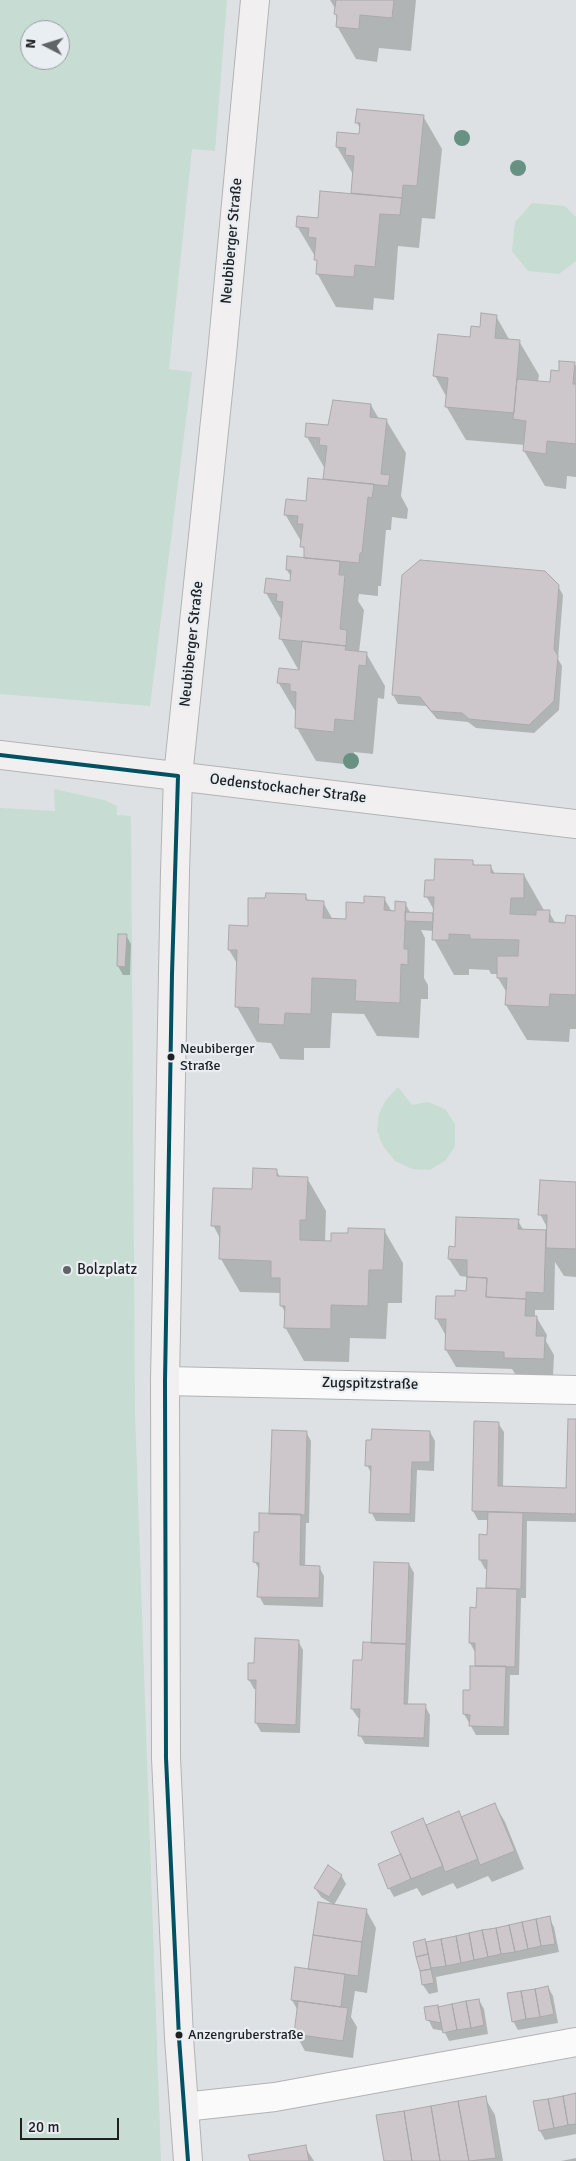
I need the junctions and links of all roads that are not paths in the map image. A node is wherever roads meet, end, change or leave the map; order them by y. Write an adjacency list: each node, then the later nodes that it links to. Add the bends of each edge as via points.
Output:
1 (255, 0): 3 (street, Neubiberger Straße)
2 (0, 755): 3 (street, Oedenstockacher Straße)
3 (178, 776): 4 (street, Oedenstockacher Straße); 5 (street, Neubiberger Straße)
4 (576, 824)
5 (164, 1381): 6 (street, Zugspitzstraße); 8 (street, Neubiberger Straße, via 167,1770)
6 (576, 1390)
7 (576, 2042): 8 (street, via 275,2097)
8 (184, 2107): 9 (street, Neubiberger Straße)
9 (188, 2161)

